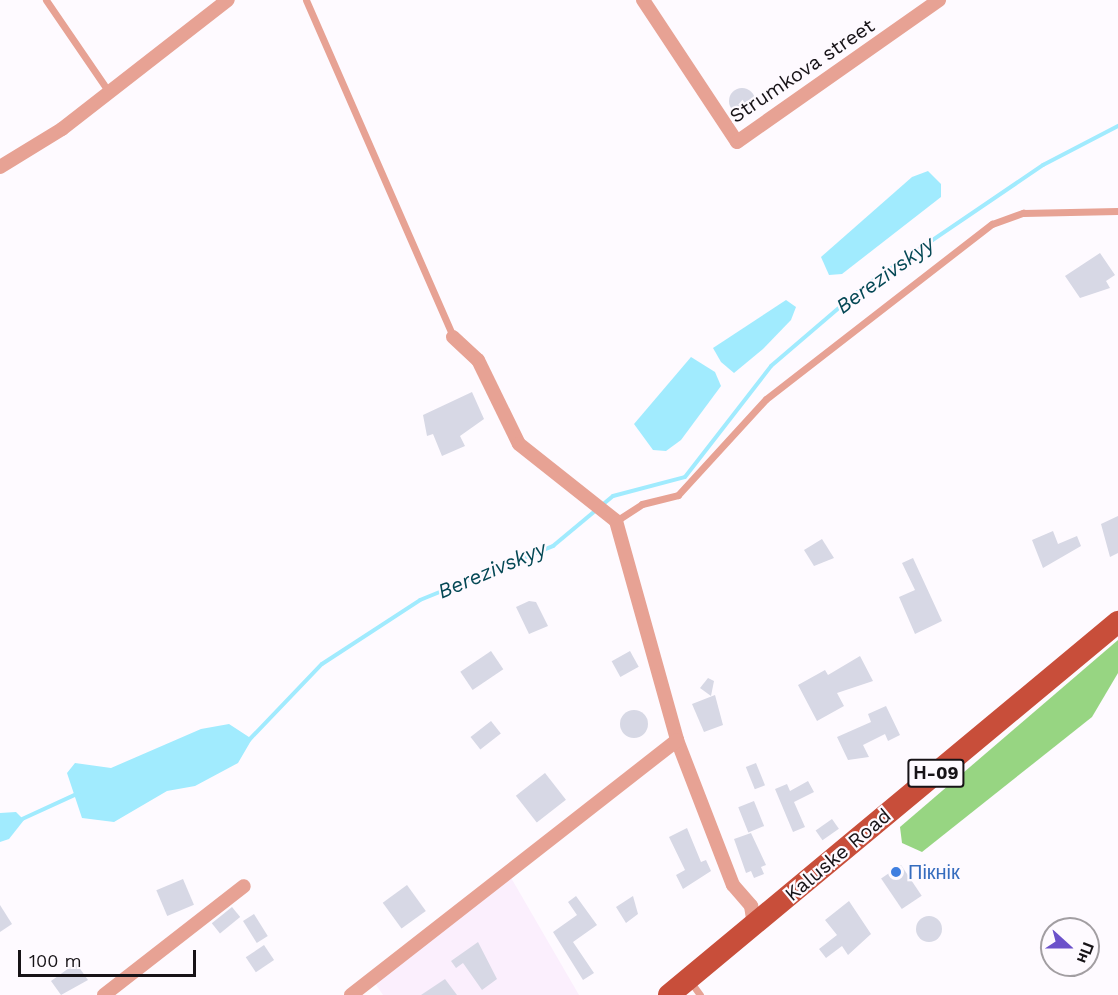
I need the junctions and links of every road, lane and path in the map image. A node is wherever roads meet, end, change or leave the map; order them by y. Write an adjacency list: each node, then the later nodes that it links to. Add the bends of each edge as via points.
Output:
1 (46, 0): 6 (lane)
2 (228, 0): 6 (street)
3 (306, 0): 9 (lane)
4 (939, 0): 5 (street, Strumkova street, via 736,142)
5 (647, 2)
6 (109, 92): 7 (street)
7 (0, 167)
8 (1118, 211): 10 (lane, via 1023,213 992,224 766,399 678,495 642,504)
9 (453, 337): 10 (street, via 477,360 519,444)
10 (616, 521): 12 (street)
11 (1118, 622): 14 (main road, Kaluske Road / Н-09)
12 (677, 740): 14 (street, via 733,885 751,906); 17 (street)
13 (244, 886): 16 (street)
14 (754, 924): 15 (main road, Kaluske Road / Н-09)
15 (694, 987): 18 (main road, Kaluske Road / Н-09)
16 (104, 995)
17 (351, 995)
18 (669, 995)

